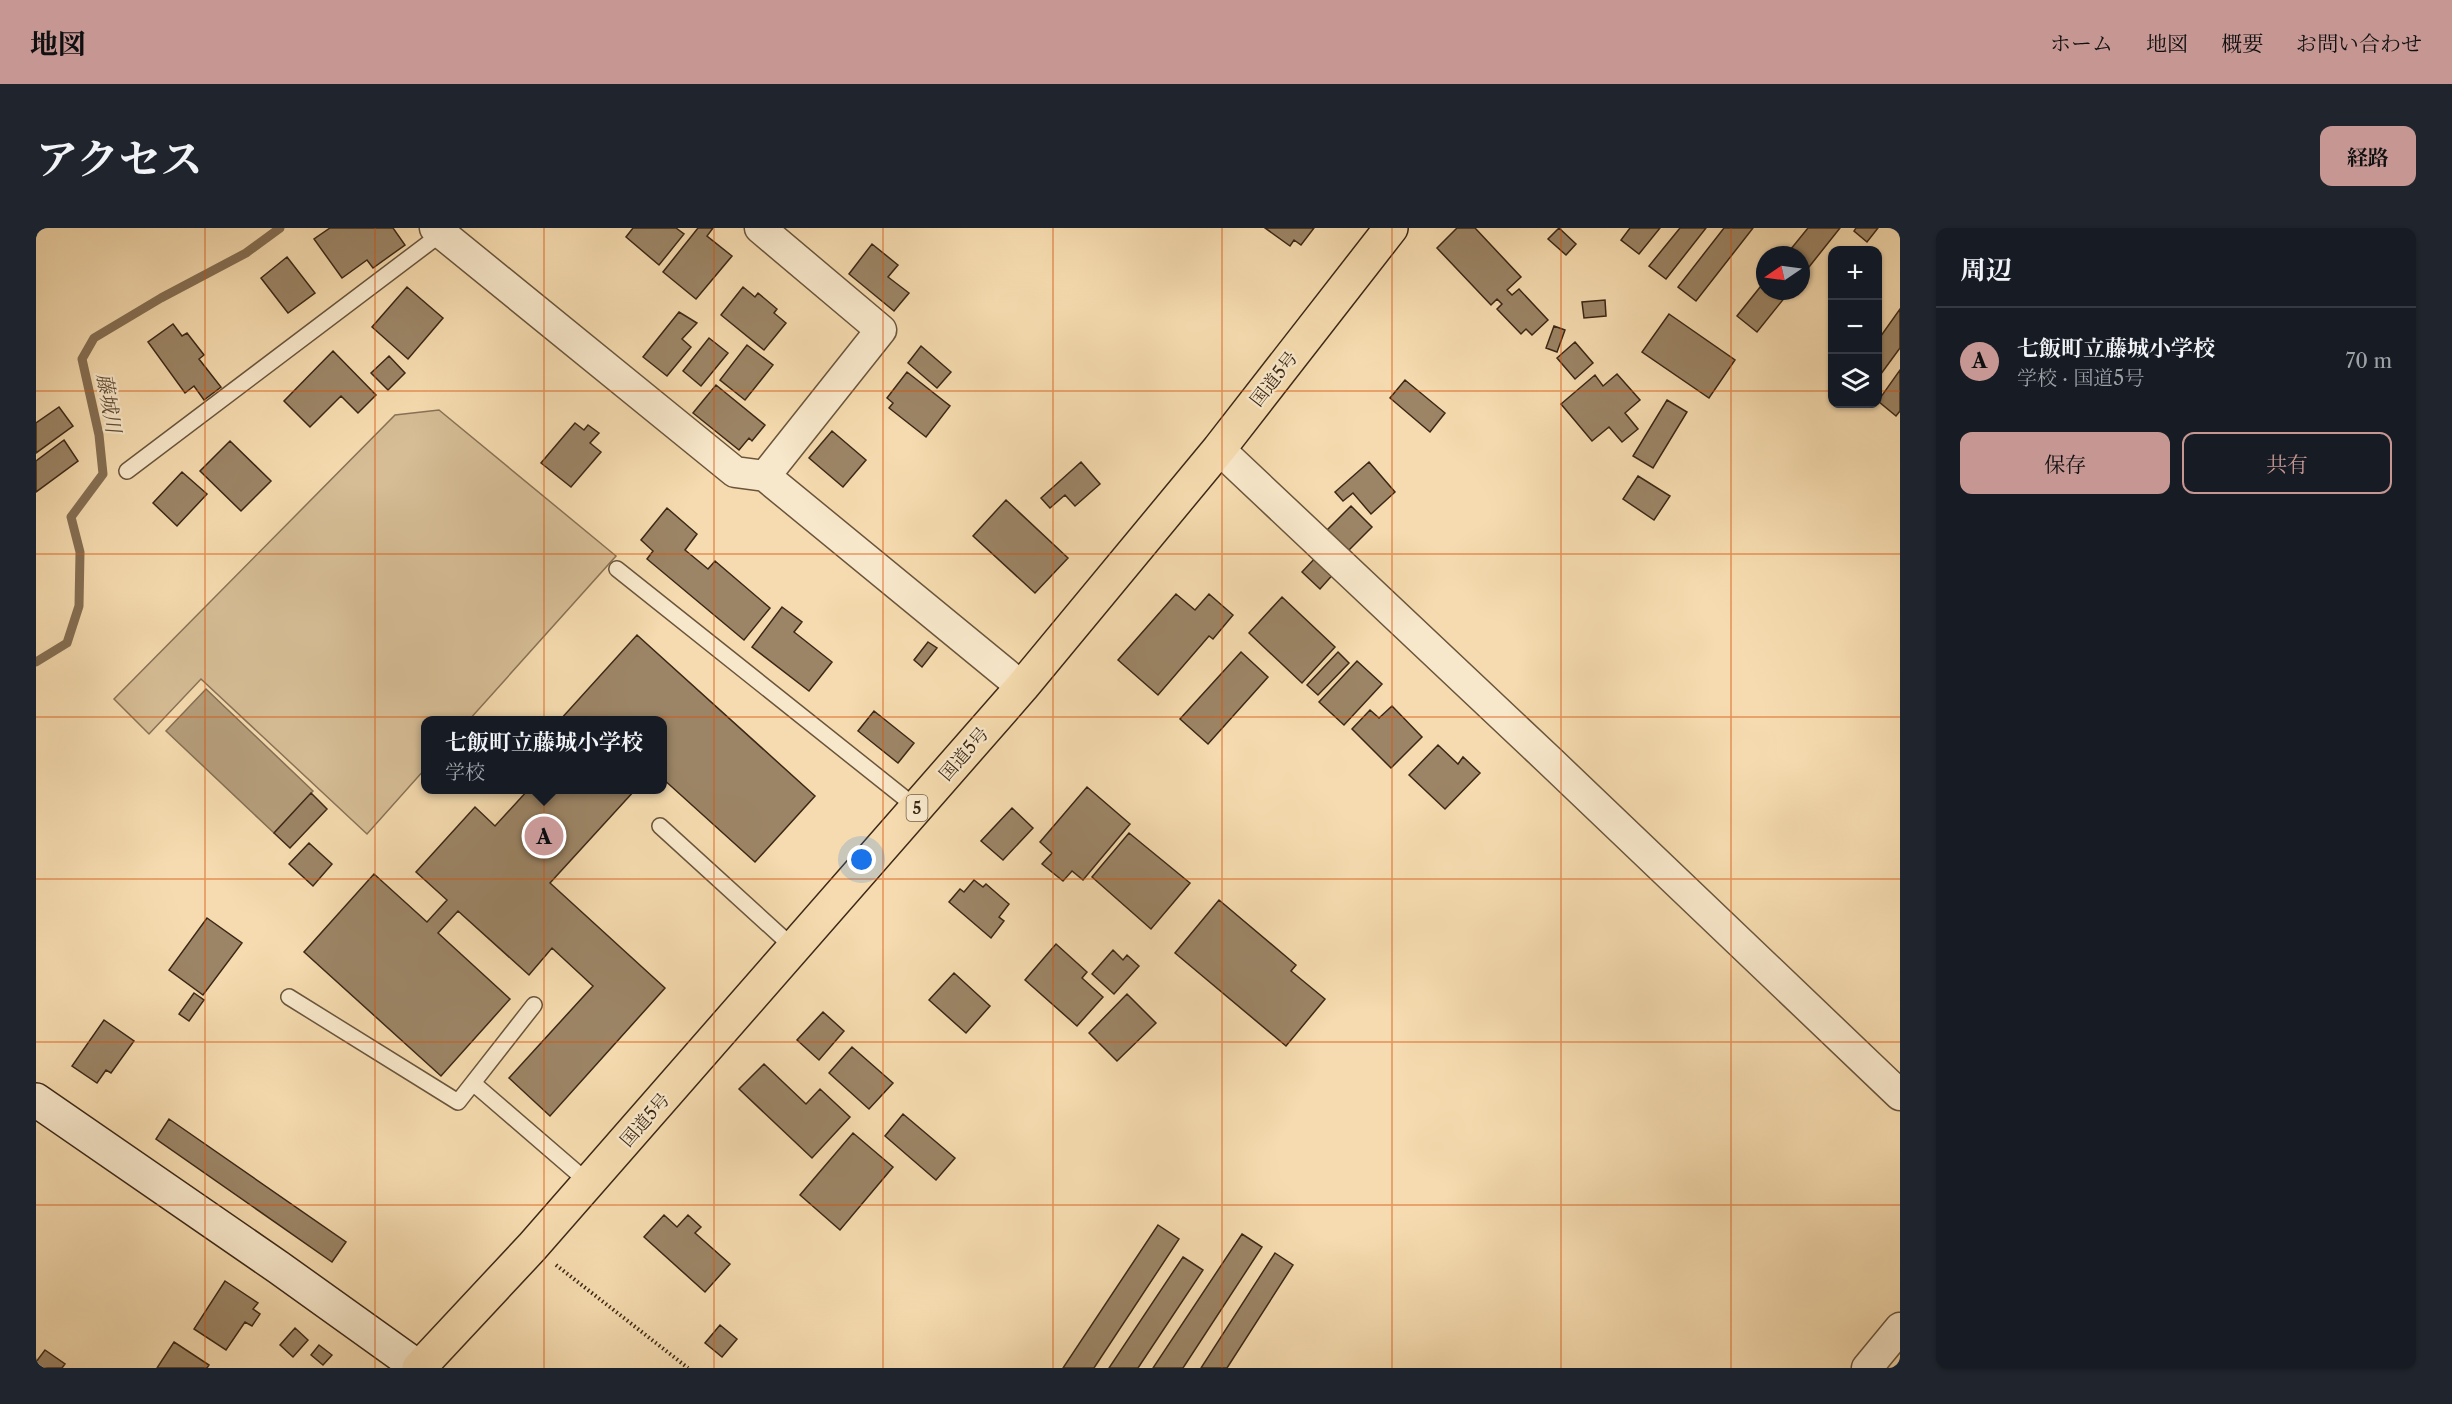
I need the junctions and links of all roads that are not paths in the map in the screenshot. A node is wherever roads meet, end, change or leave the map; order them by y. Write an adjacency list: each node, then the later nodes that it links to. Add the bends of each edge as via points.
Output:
1 (760, 228): 6 (street, via 881,330)
2 (1391, 228): 4 (highway, 国道5号 / 5)
3 (439, 231): 5 (lane); 6 (street, via 735,472)
4 (1219, 449): 8 (highway, 国道5号 / 5); 15 (street)
5 (126, 471)
6 (765, 476): 8 (street)
7 (617, 569): 9 (lane)
8 (1022, 687): 9 (highway, 国道5号 / 5)
9 (917, 808): 11 (highway, 国道5号 / 5)
10 (660, 826): 11 (lane)
11 (795, 949): 17 (highway, 国道5号 / 5)
12 (289, 997): 14 (lane, via 458,1102)
13 (534, 1005): 14 (lane)
14 (473, 1083): 17 (lane)
15 (1900, 1095)
16 (36, 1101): 19 (street, via 278,1266)
17 (589, 1183): 19 (highway, 国道5号 / 5)
18 (1900, 1328): 20 (street)
19 (419, 1368)
20 (1867, 1368)

